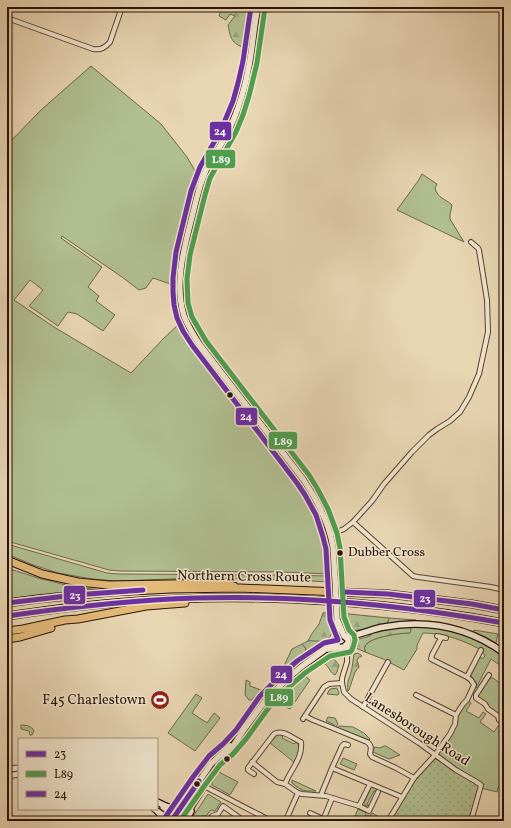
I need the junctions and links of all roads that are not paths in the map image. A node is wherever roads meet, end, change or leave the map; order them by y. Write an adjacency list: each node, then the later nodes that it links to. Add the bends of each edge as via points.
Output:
1 (122, 7): 3 (street, via 110,42 100,50)
2 (258, 7): 6 (main road, via 249,69 237,109 198,192 181,273 182,304 184,316 200,345 311,491)
3 (7, 18)
4 (470, 242): 5 (street, via 479,250 487,300 488,332 479,374 460,412 415,449)
5 (353, 522): 6 (street); 11 (street, via 413,576)
6 (330, 535): 17 (main road, bridge)
7 (7, 560): 9 (highway, via 42,574 78,582 109,585 225,583)
8 (7, 566): 10 (highway, via 70,584)
9 (240, 588): 10 (highway, Northern Cross Route); 14 (highway, Northern Cross Route, via 388,594)
10 (141, 590): 13 (highway, Northern Cross Route)
11 (504, 590)
12 (259, 598): 15 (highway, Northern Cross Route, via 171,599 71,607); 16 (highway, via 146,606); 18 (highway, Northern Cross Route, via 385,606)
13 (7, 603)
14 (504, 610)
15 (7, 616)
16 (78, 619): 19 (highway); 23 (highway)
17 (337, 619): 21 (main road); 24 (main road)
18 (504, 622)
19 (7, 631)
20 (358, 635): 21 (main road); 25 (main road); 27 (main road, via 400,624 430,624 475,636)
21 (345, 636): 24 (main road); 25 (main road, via 348,639)
22 (436, 636): 31 (street, via 444,638 431,659)
23 (7, 639)
24 (337, 639): 25 (main road, via 338,644); 26 (main road)
25 (344, 645): 26 (main road); 32 (street, via 346,662)
26 (327, 649): 37 (main road, via 286,680 261,706)
27 (504, 653)
28 (484, 657): 31 (street, via 480,652)
29 (388, 662): 34 (street)
30 (489, 675): 36 (street, via 476,698)
31 (468, 677): 35 (street, via 474,684)
32 (342, 683): 34 (street, Lanesborough Road, via 344,692); 47 (street, via 324,687 304,717 369,743 370,756)
33 (416, 695): 35 (street)
34 (362, 707): 39 (street, Lanesborough Road)
35 (456, 715): 39 (street, via 450,734)
36 (504, 723)
37 (241, 734): 50 (main road); 58 (main road, via 215,760)
38 (348, 745): 42 (street, via 342,746)
39 (435, 755): 47 (street); 75 (street, Lanesborough Road, via 481,785)
40 (252, 762): 45 (street, via 248,770); 48 (street, via 277,782); 48 (street, via 274,734 283,732 300,742 298,759)
41 (18, 768): 43 (street)
42 (332, 768): 49 (street); 53 (street)
43 (7, 769)
44 (18, 774): 46 (street)
45 (254, 774)
46 (7, 776)
47 (414, 778): 55 (street)
48 (285, 784): 52 (street)
49 (370, 784): 55 (street); 60 (street)
50 (204, 786): 54 (main road); 63 (street)
51 (378, 792): 60 (street, via 369,811)
52 (298, 793): 53 (street); 73 (street)
53 (321, 795): 56 (street)
54 (198, 796): 67 (main road); 68 (main road)
55 (402, 796): 74 (street)
56 (332, 798): 60 (street); 62 (street, via 324,818)
57 (158, 802): 58 (main road, via 174,808)
58 (185, 802): 64 (main road)
59 (158, 803): 64 (street)
60 (359, 806)
61 (156, 810): 64 (street); 66 (main road)
62 (310, 813)
63 (260, 816): 71 (street); 72 (street)
64 (174, 819): 67 (street)
65 (238, 819): 69 (street, via 223,806); 70 (street)
66 (165, 821)
67 (181, 821)
68 (189, 821)
69 (209, 821)
70 (244, 821)
71 (256, 821)
72 (271, 821)
73 (286, 821)
74 (388, 821)
75 (471, 821)

